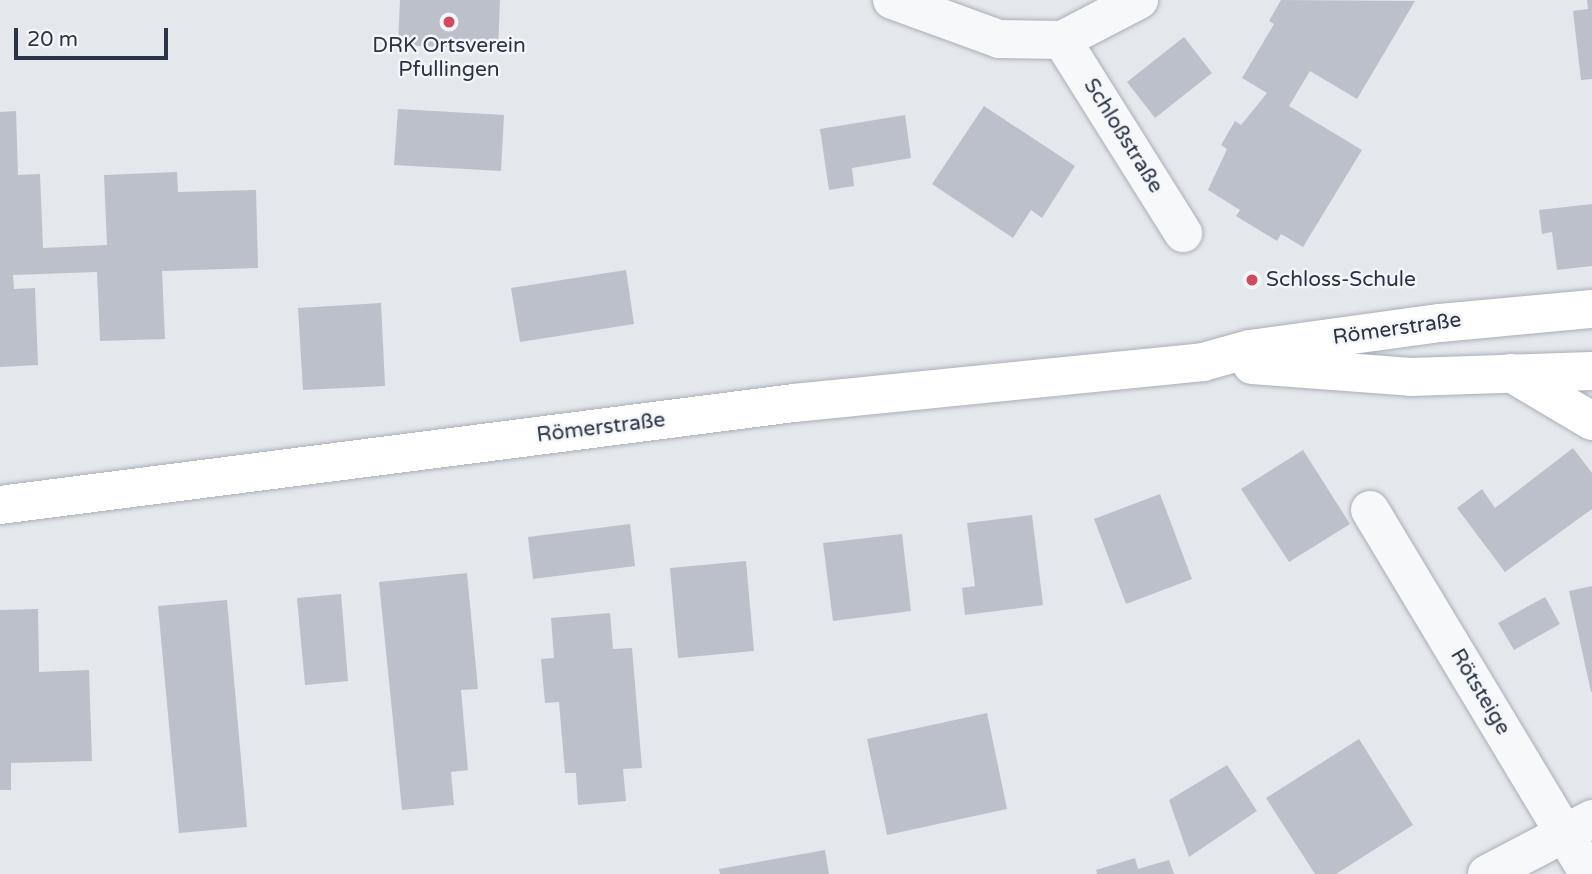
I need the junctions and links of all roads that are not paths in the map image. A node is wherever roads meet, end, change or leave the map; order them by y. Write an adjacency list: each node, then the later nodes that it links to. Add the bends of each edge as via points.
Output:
1 (892, 0): 3 (street, via 999,39)
2 (1139, 0): 3 (street)
3 (1062, 40): 4 (street, Schloßstraße)
4 (1183, 233)
5 (1592, 309): 6 (main road, Römerstraße, via 1426,325 1250,349)
6 (1203, 362): 8 (main road, Römerstraße, via 1411,377); 10 (main road, Römerstraße, via 807,402)
7 (1592, 371): 8 (main road, Römerstraße)
8 (1511, 373): 9 (main road)
9 (1592, 421)
10 (0, 505)
11 (1370, 510): 12 (street, Rötsteige)
12 (1579, 827): 13 (street); 14 (street, Rötsteige)
13 (1487, 874)
14 (1589, 874)

